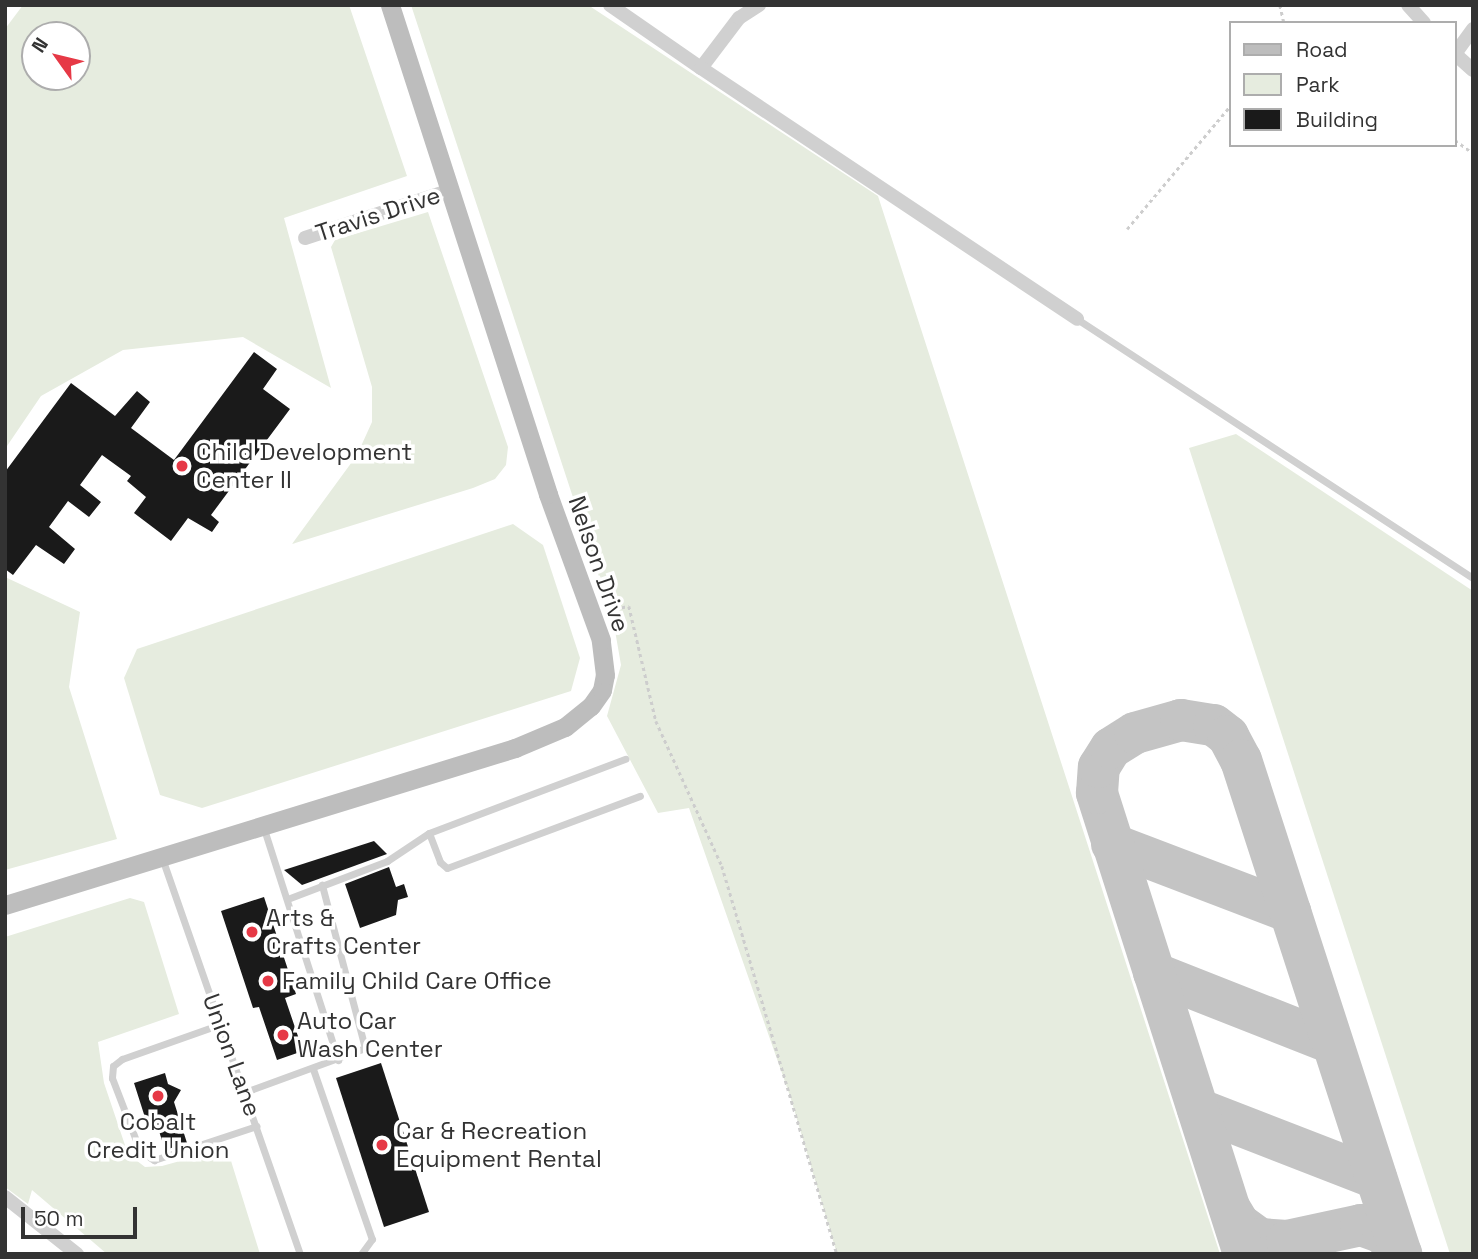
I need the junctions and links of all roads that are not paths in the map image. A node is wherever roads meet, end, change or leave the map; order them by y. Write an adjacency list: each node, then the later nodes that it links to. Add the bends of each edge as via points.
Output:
1 (390, 5): 11 (street, Nelson Drive)
2 (610, 5): 9 (street)
3 (759, 5): 9 (street, via 739,18)
4 (1408, 5): 5 (street)
5 (1422, 21)
6 (1473, 29): 7 (street)
7 (1457, 51)
8 (1457, 56): 10 (street)
9 (701, 68): 13 (street)
10 (1473, 70)
11 (451, 190): 12 (street, Travis Drive); 17 (street, Nelson Drive, via 601,640 605,675 591,706 565,727 515,748)
12 (305, 238)
13 (1077, 320): 14 (lane)
14 (1473, 578)
15 (625, 759): 18 (lane)
16 (640, 796): 18 (lane, via 447,868)
17 (263, 825): 19 (street, Nelson Drive); 21 (lane)
18 (429, 833): 20 (lane, via 387,861)
19 (161, 857): 22 (street, Nelson Drive); 23 (lane, Union Lane)
20 (322, 886): 21 (lane); 24 (lane, via 366,1045 363,1051)
21 (289, 898): 24 (lane)
22 (5, 905)
23 (221, 1024): 26 (lane, Union Lane); 27 (lane, via 122,1059 113,1066 112,1078 139,1151 154,1160)
24 (338, 1060): 25 (lane)
25 (313, 1069): 26 (lane); 31 (lane, via 372,1239)
26 (246, 1092): 27 (lane, Union Lane)
27 (257, 1126): 30 (lane, Union Lane)
28 (7, 1200): 29 (street)
29 (77, 1254)
30 (300, 1254)
31 (361, 1254)

